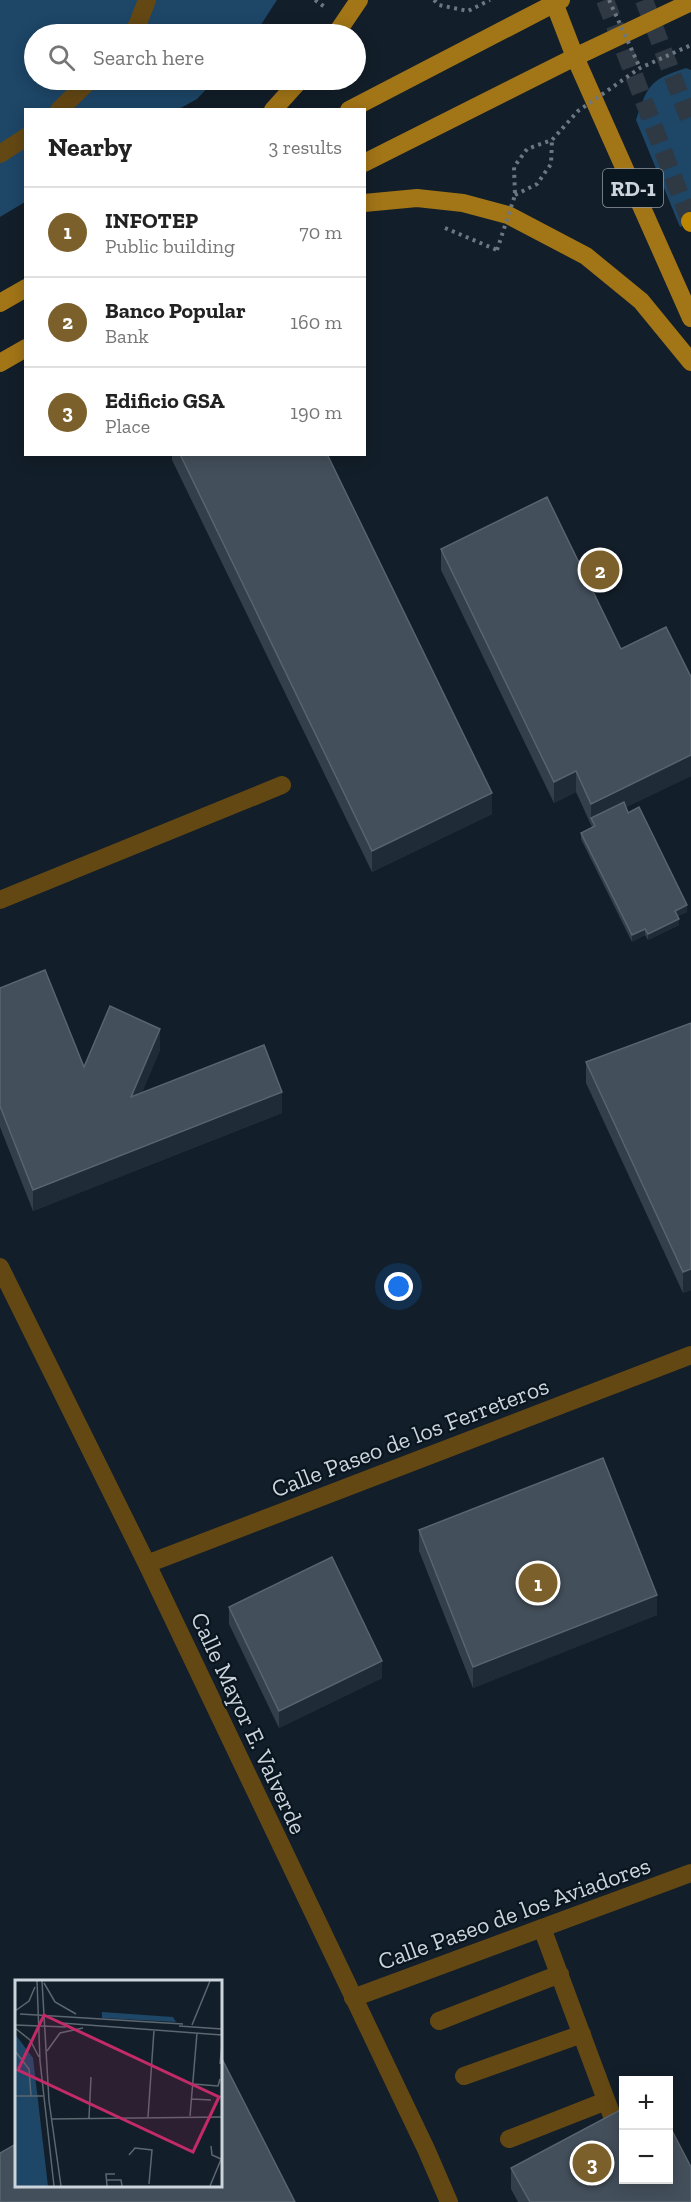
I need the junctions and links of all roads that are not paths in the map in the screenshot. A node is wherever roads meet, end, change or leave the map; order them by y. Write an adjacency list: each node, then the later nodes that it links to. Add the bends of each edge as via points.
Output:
1 (147, 0): 5 (street)
2 (359, 0): 6 (main road)
3 (556, 1): 7 (main road, RD-1); 12 (main road)
4 (691, 2): 7 (main road)
5 (138, 24)
6 (343, 24)
7 (575, 57): 15 (main road); 19 (main road, RD-1)
8 (79, 90): 10 (street)
9 (291, 90): 11 (main road)
10 (60, 108)
11 (275, 108)
12 (353, 108)
13 (24, 138): 14 (street)
14 (0, 154)
15 (366, 162)
16 (366, 203): 21 (main road, via 417,198 463,202 508,215 586,256 641,301)
17 (24, 289): 18 (main road)
18 (0, 303)
19 (691, 318)
20 (24, 349): 22 (main road)
21 (691, 362)
22 (0, 363)
23 (282, 785): 24 (street)
24 (0, 900)
25 (0, 1267): 27 (street, Calle Mayor E. Valverde)
26 (691, 1355): 27 (street, Calle Paseo de los Ferreteros)
27 (147, 1564): 31 (street, Calle Mayor E. Valverde)
28 (691, 1873): 29 (street, Calle Paseo de los Aviadores)
29 (542, 1928): 30 (street); 31 (street, Calle Paseo de los Aviadores)
30 (560, 1974): 32 (street); 33 (street)
31 (353, 1998): 38 (street, Calle Mayor E. Valverde)
32 (439, 2021)
33 (582, 2034): 34 (street); 35 (street)
34 (465, 2076)
35 (606, 2101): 36 (street); 37 (street)
36 (618, 2132)
37 (509, 2139)
38 (449, 2202)

